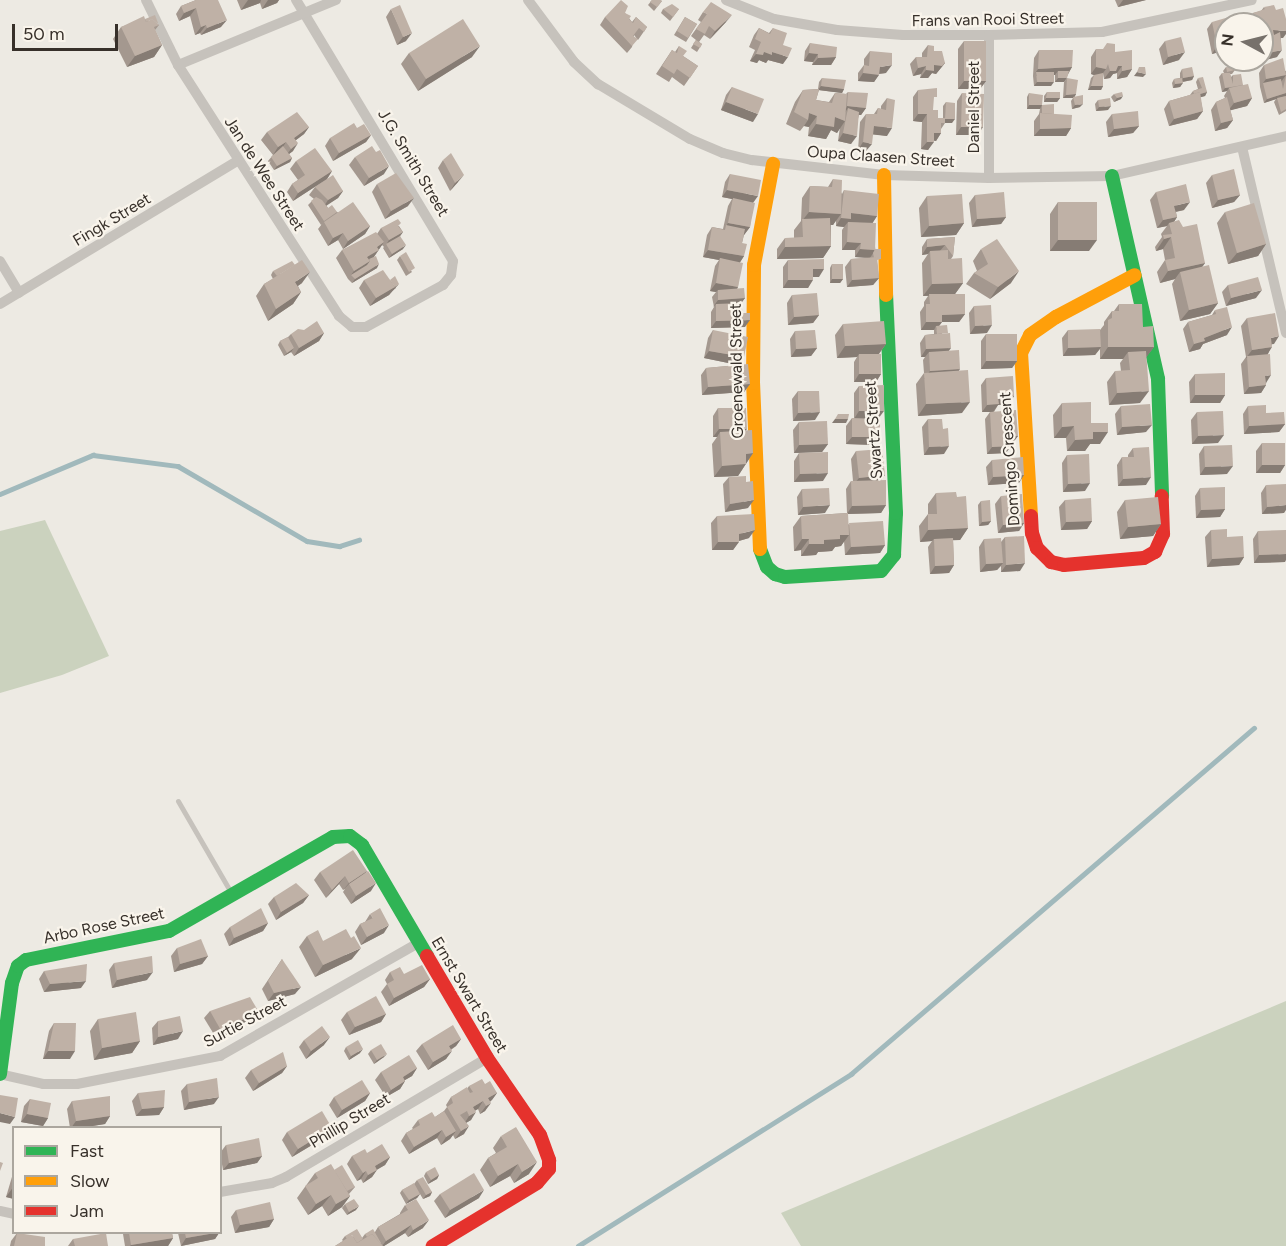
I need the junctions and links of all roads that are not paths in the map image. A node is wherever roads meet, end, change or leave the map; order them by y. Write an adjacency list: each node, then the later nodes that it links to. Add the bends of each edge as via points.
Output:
1 (146, 0): 9 (street, Jan de Wee Street)
2 (296, 0): 7 (street, J.G. Smith Street)
3 (336, 0): 7 (street)
4 (528, 0): 13 (street, Oupa Claasen Street, via 574,62 598,84 690,139 723,153)
5 (726, 0): 8 (street, Frans van Rooi Street, via 774,19 814,27 903,35)
6 (1252, 0): 8 (street, Frans van Rooi Street, via 1102,33)
7 (303, 15): 9 (street); 22 (street, J.G. Smith Street, via 453,261 443,285)
8 (989, 36): 16 (street, Daniel Street)
9 (178, 65): 12 (street, Jan de Wee Street)
10 (1286, 136): 11 (street, Oupa Claasen Street)
11 (1242, 147): 15 (street, Oupa Claasen Street); 19 (street)
12 (237, 160): 20 (street, Fingk Street); 22 (street, Jan de Wee Street, via 342,320 360,328)
13 (773, 164): 14 (street, Oupa Claasen Street); 24 (street, Groenewald Street, via 752,294 760,552 761,560)
14 (884, 175): 16 (street, Oupa Claasen Street); 24 (street, Swartz Street, via 887,364 896,513 894,555 881,571 871,573 797,578)
15 (1112, 176): 16 (street, Oupa Claasen Street); 18 (street, Domingo Crescent)
16 (989, 178)
17 (0, 261): 20 (street)
18 (1136, 275): 18 (street, Domingo Crescent, via 1158,379 1163,534 1155,552 1144,558 1064,565 1051,562 1037,548 1032,533 1021,353 1030,335 1056,317)
19 (1281, 289): 23 (street)
20 (19, 293): 21 (street, Fingk Street)
21 (0, 304)
22 (383, 319)
23 (1286, 333)
24 (775, 574)
25 (178, 801): 27 (lane)
26 (355, 840): 27 (street, Arbo Rose Street, via 350,836 333,837); 28 (street, Ernst Swart Street)
27 (232, 896): 30 (street, Arbo Rose Street, via 169,931 35,957 18,966 12,983)
28 (418, 943): 29 (street, Ernst Swart Street); 30 (street, Surtie Street, via 219,1056 77,1084 43,1084)
29 (487, 1058): 31 (street, Phillip Street, via 286,1177); 32 (street, Ernst Swart Street, via 540,1135 549,1168 537,1183)
30 (0, 1074)
31 (222, 1192)
32 (433, 1246)

